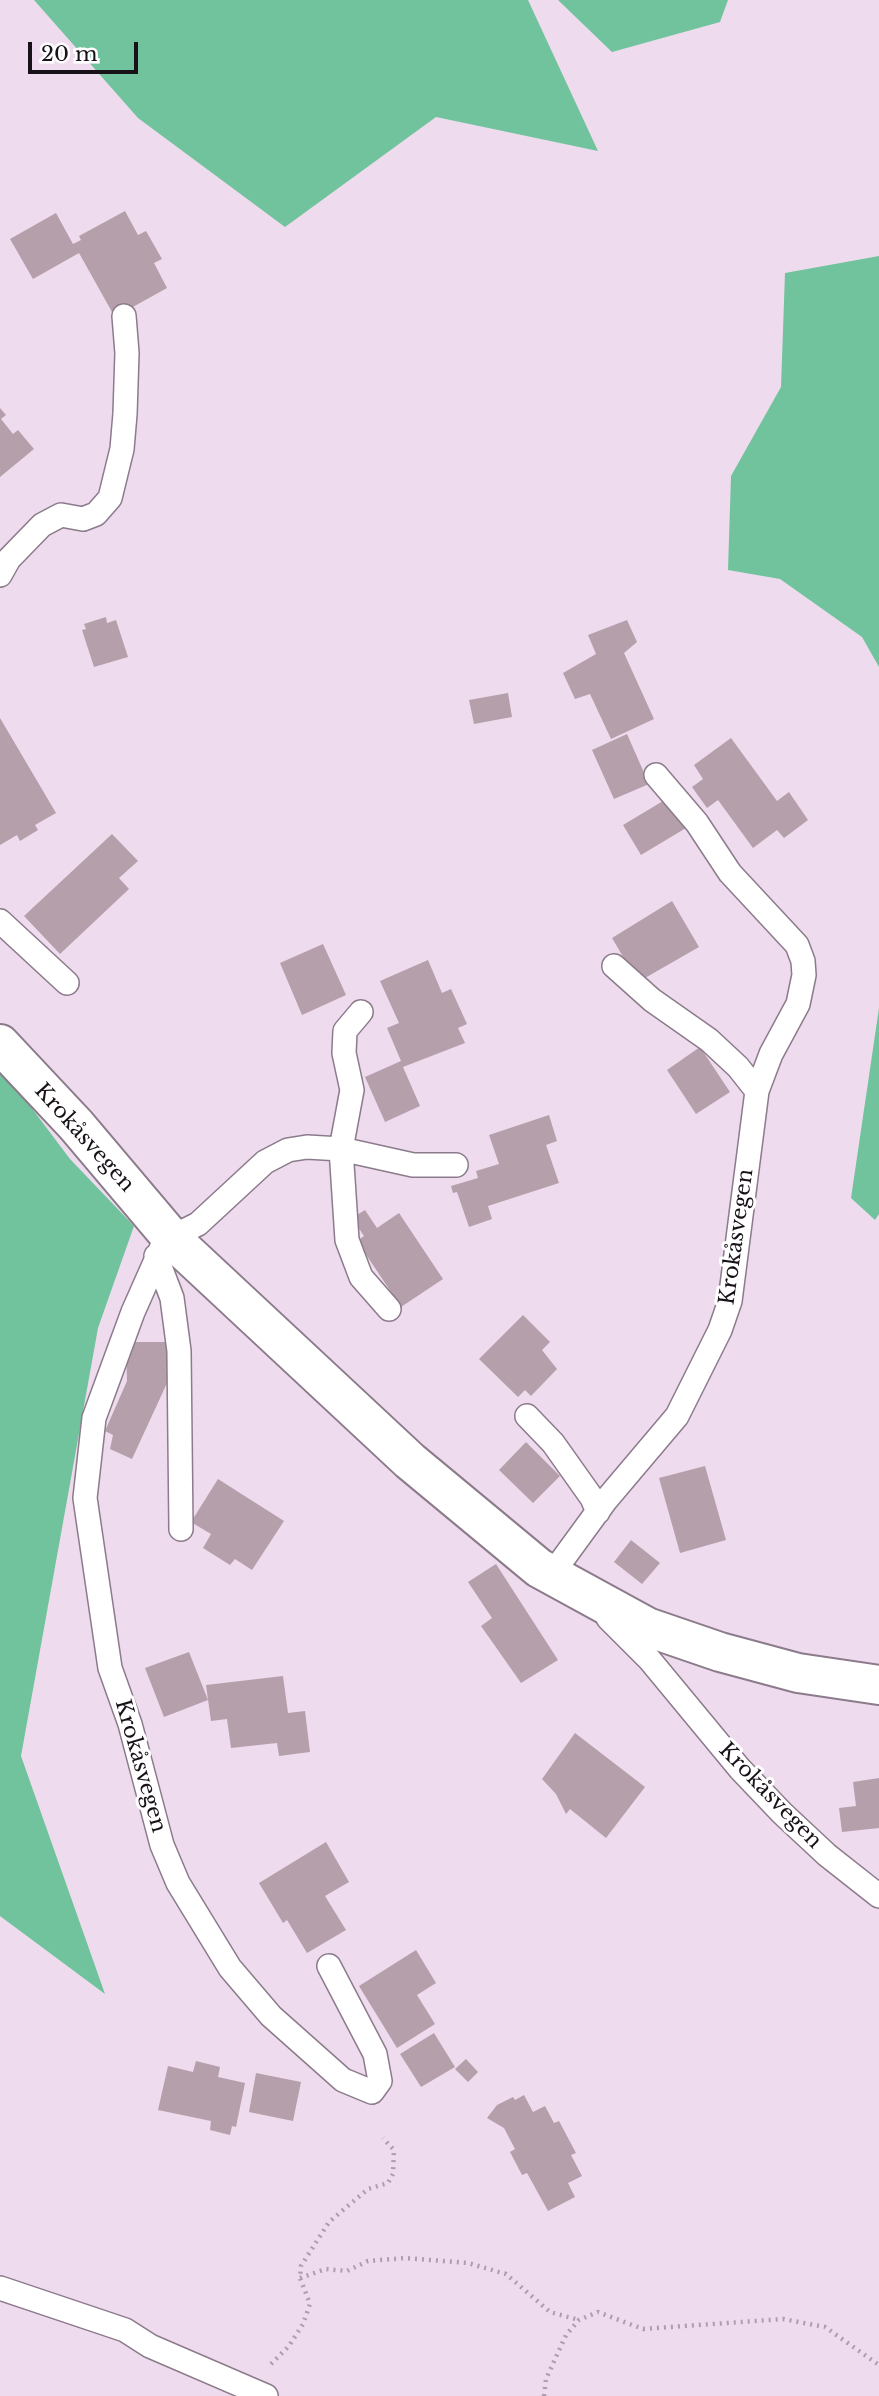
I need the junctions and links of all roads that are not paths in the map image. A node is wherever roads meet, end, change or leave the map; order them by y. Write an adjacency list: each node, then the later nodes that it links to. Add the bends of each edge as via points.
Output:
1 (124, 316): 2 (lane, via 125,414 110,498 96,514 83,519 61,515 42,525)
2 (0, 575)
3 (656, 775): 9 (lane, Krokåsvegen, via 697,823 730,873 797,944 803,961 798,1004)
4 (0, 921): 6 (lane)
5 (614, 966): 9 (lane, via 709,1040)
6 (67, 983)
7 (361, 1012): 10 (lane, via 345,1031 344,1053 352,1090)
8 (0, 1044): 12 (street, Krokåsvegen, via 76,1125)
9 (757, 1091): 15 (lane, Krokåsvegen, via 730,1301 720,1330 677,1416)
10 (341, 1149): 11 (lane, via 413,1166); 12 (lane, via 288,1150 265,1162 198,1224); 13 (lane, via 347,1240 361,1277)
11 (456, 1165)
12 (162, 1244): 16 (lane, via 179,1351); 17 (street, Krokåsvegen, via 410,1461); 21 (lane, Krokåsvegen, via 94,1419 85,1498 110,1668 162,1845 196,1915 230,1968 271,2016 344,2080 372,2092 380,2081 375,2054)
13 (389, 1309)
14 (527, 1416): 15 (lane, via 553,1443)
15 (598, 1512): 17 (lane, Krokåsvegen)
16 (180, 1529)
17 (552, 1574): 18 (street, Krokåsvegen)
18 (585, 1593): 19 (street, Krokåsvegen, via 647,1627 720,1652 798,1673); 20 (lane, Krokåsvegen, via 649,1659 782,1813)
19 (879, 1685)
20 (879, 1896)
21 (329, 1966)
22 (0, 2288): 23 (lane, via 125,2330 150,2346)
23 (257, 2392)

